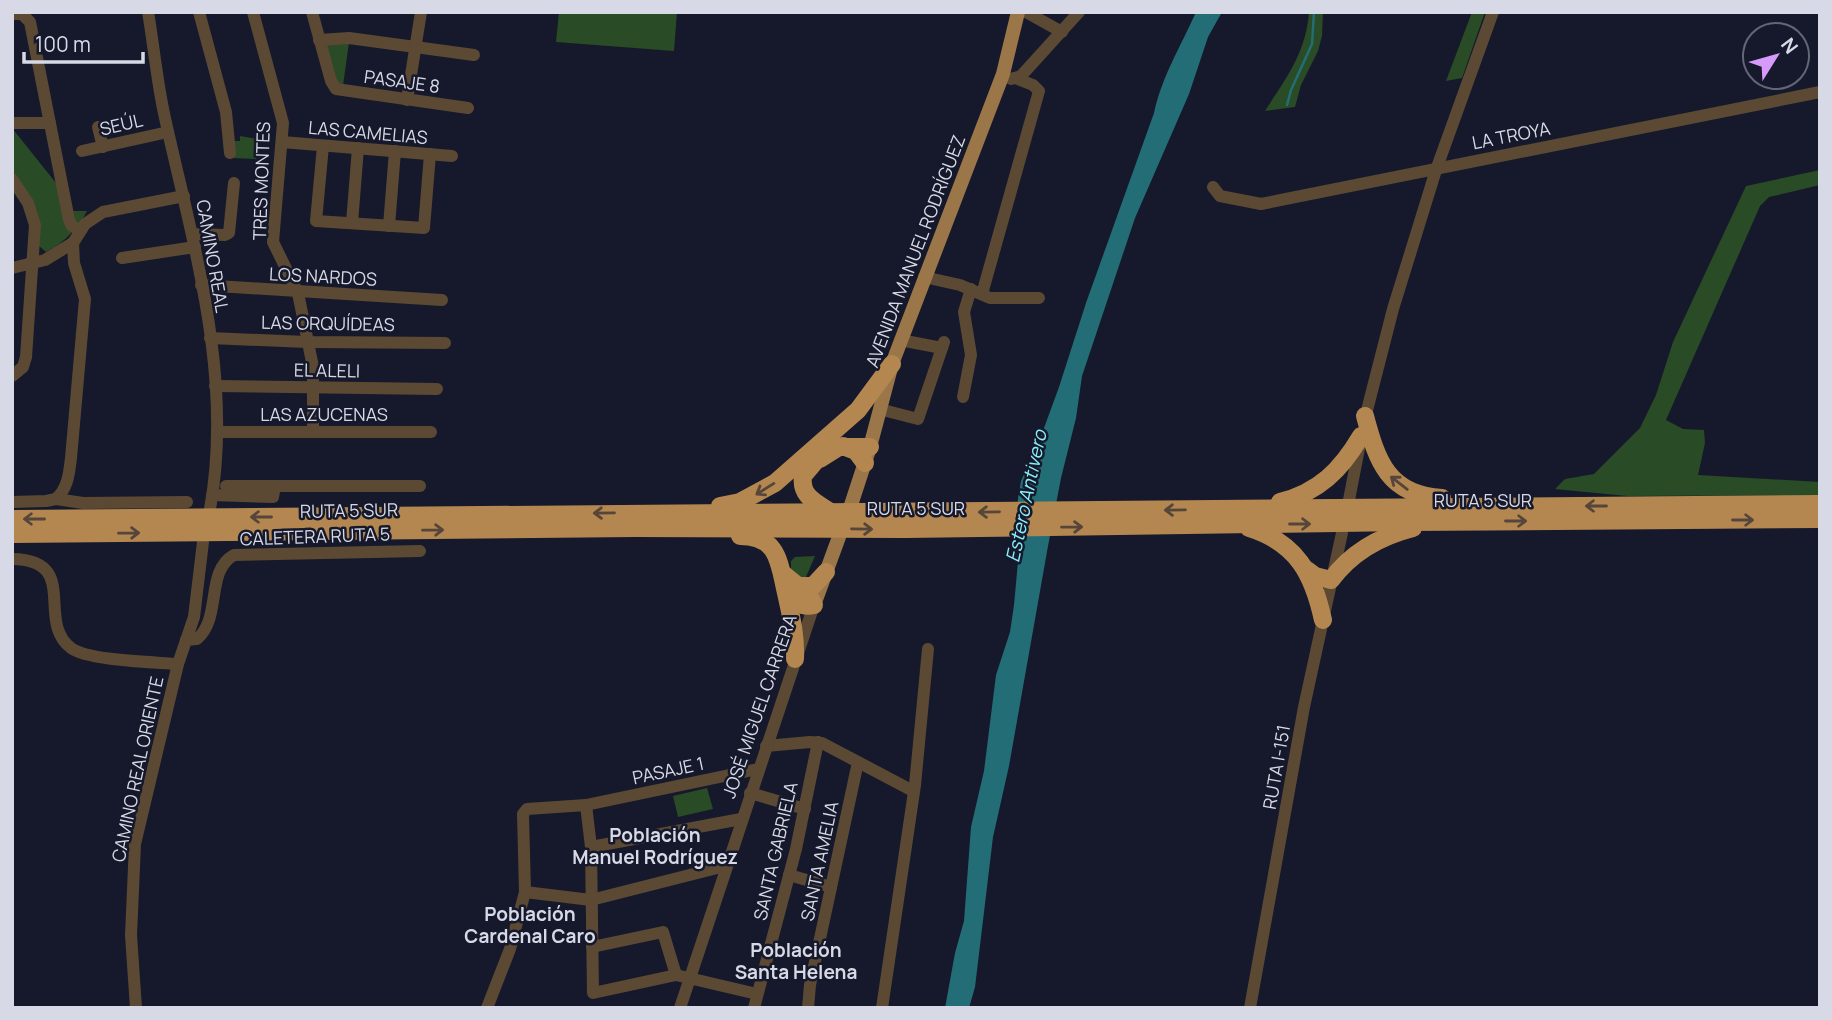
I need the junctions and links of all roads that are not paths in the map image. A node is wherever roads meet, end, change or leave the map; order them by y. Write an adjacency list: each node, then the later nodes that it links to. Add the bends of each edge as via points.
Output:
1 (148, 12): 22 (street, CAMINO REAL)
2 (199, 12): 29 (street, via 226,112)
3 (253, 12): 23 (street, TRES MONTES, via 281,116)
4 (312, 12): 12 (street)
5 (421, 12): 13 (street)
6 (1018, 12): 15 (main road, AVENIDA MANUEL RODRÍGUEZ)
7 (1026, 12): 11 (street)
8 (1080, 12): 11 (street)
9 (1493, 12): 32 (street)
10 (12, 14): 20 (street, via 22,14 30,22)
11 (1062, 32): 15 (street, via 1029,66)
12 (319, 40): 13 (street, via 349,38); 17 (street, PASAJE 8, via 333,86)
13 (416, 47): 14 (street); 17 (street)
14 (474, 55)
15 (1009, 74): 45 (main road, AVENIDA MANUEL RODRÍGUEZ, via 998,87); 47 (street, via 1039,91)
16 (1820, 92): 32 (street, LA TROYA)
17 (407, 100): 18 (street, PASAJE 8)
18 (468, 108)
19 (12, 123): 20 (street)
20 (50, 123): 39 (street, via 69,220)
21 (98, 127): 24 (street)
22 (168, 132): 24 (street, SEÚL); 36 (street, CAMINO REAL)
23 (282, 142): 25 (street, LAS CAMELIAS); 48 (street, TRES MONTES, via 273,242)
24 (103, 146): 27 (street, SEÚL)
25 (323, 146): 26 (street, LAS CAMELIAS); 37 (street, via 316,221)
26 (358, 148): 28 (street, LAS CAMELIAS); 37 (street)
27 (82, 151)
28 (395, 151): 30 (street, LAS CAMELIAS); 38 (street)
29 (230, 153)
30 (430, 154): 31 (street, LAS CAMELIAS); 38 (street, via 424,228)
31 (452, 156)
32 (1436, 170): 35 (street, LA TROYA, via 1261,204 1220,196); 62 (street)
33 (12, 179): 43 (street, via 33,215)
34 (234, 183): 40 (street, via 229,233)
35 (1213, 187)
36 (184, 196): 39 (street, via 111,209); 40 (street, CAMINO REAL)
37 (352, 223): 38 (street)
38 (388, 226)
39 (80, 230): 41 (street)
40 (194, 240): 42 (street); 46 (street, CAMINO REAL)
41 (73, 243): 43 (street); 75 (street, via 85,299 68,480)
42 (122, 258)
43 (33, 264): 44 (street); 56 (street, via 26,357)
44 (12, 268)
45 (924, 277): 47 (street); 52 (main road, AVENIDA MANUEL RODRÍGUEZ)
46 (201, 285): 48 (street, LOS NARDOS); 51 (street, CAMINO REAL)
47 (977, 292): 49 (street, via 996,299); 60 (street, via 964,312 971,355)
48 (298, 293): 50 (street, LOS NARDOS); 53 (street, TRES MONTES)
49 (1039, 298)
50 (442, 300)
51 (210, 338): 53 (street, LAS ORQUÍDEAS); 57 (street, CAMINO REAL)
52 (900, 340): 55 (main road, AVENIDA MANUEL RODRÍGUEZ); 61 (street, via 943,345 918,418)
53 (307, 342): 54 (street, LAS ORQUÍDEAS); 58 (street, TRES MONTES)
54 (445, 342)
55 (892, 364): 61 (main road, AVENIDA MANUEL RODRÍGUEZ); 67 (highway)
56 (15, 374)
57 (215, 386): 58 (street, EL ALELI); 63 (street, CAMINO REAL)
58 (314, 387): 59 (street, EL ALELI); 64 (street, TRES MONTES)
59 (437, 389)
60 (963, 397)
61 (879, 409): 68 (main road, AVENIDA MANUEL RODRÍGUEZ)
62 (1365, 416): 66 (street); 70 (highway)
63 (217, 432): 64 (street, LAS AZUCENAS); 74 (street, CAMINO REAL)
64 (313, 432): 65 (street, LAS AZUCENAS)
65 (431, 432)
66 (1361, 436): 69 (street); 85 (highway, via 1337,470 1316,489)
67 (840, 438): 68 (highway); 83 (highway, one-way to 83, via 758,494 722,506); 84 (highway, via 803,476 803,490 810,499)
68 (867, 455): 80 (main road, AVENIDA MANUEL RODRÍGUEZ)
69 (1356, 463): 70 (highway, via 1369,458); 76 (street)
70 (1380, 463): 81 (highway, one-way to 70, via 1421,496 1397,483)
71 (226, 486): 72 (street)
72 (275, 486): 73 (street); 74 (street, via 273,497)
73 (420, 486)
74 (212, 495): 82 (street, CAMINO REAL)
75 (55, 499): 77 (street); 78 (street)
76 (1349, 500)
77 (12, 502)
78 (187, 502)
79 (1820, 504): 81 (highway, RUTA 5 SUR, one-way to 81)
80 (851, 505)
81 (1536, 506): 85 (highway, RUTA 5 SUR)
82 (210, 509)
83 (672, 513): 84 (highway, RUTA 5 SUR); 86 (highway, RUTA 5 SUR, one-way to 86)
84 (832, 513): 88 (highway, RUTA 5 SUR)
85 (1238, 517): 88 (highway, RUTA 5 SUR); 89 (highway, RUTA 5 SUR, one-way to 89); 99 (highway, via 1273,538)
86 (12, 519)
87 (1820, 519): 89 (highway, RUTA 5 SUR, one-way to 87)
88 (902, 521): 91 (highway, RUTA 5 SUR, one-way to 88)
89 (1448, 522): 101 (highway, via 1381,539 1353,556)
90 (635, 528): 91 (highway, RUTA 5 SUR); 93 (highway, RUTA 5 SUR, one-way to 90); 98 (highway, via 758,537 771,547)
91 (818, 528): 98 (highway, via 790,540)
92 (1342, 533): 101 (street, RUTA I-151)
93 (12, 534)
94 (839, 537): 100 (main road, JOSÉ MIGUEL CARRERA)
95 (203, 542): 105 (street, via 196,608)
96 (420, 551): 105 (street, CALETERA RUTA 5, via 234,555 221,567 206,628 197,639)
97 (12, 559): 108 (street, via 36,562 48,573 59,632 72,649)
98 (781, 568): 102 (highway)
99 (1307, 570): 101 (highway); 104 (highway)
100 (826, 572): 102 (highway, via 813,586); 103 (main road, JOSÉ MIGUEL CARRERA)
101 (1331, 580): 104 (street, RUTA I-151)
102 (791, 588): 103 (highway, via 808,594); 107 (highway)
103 (814, 606): 107 (street, JOSÉ MIGUEL CARRERA)
104 (1323, 620): 134 (street, RUTA I-151)
105 (186, 640): 108 (street)
106 (928, 649): 113 (street)
107 (795, 659): 110 (street, JOSÉ MIGUEL CARRERA)
108 (178, 664): 128 (street, CAMINO REAL ORIENTE, via 133,858 131,945)
109 (818, 742): 110 (street); 111 (street); 116 (street, SANTA GABRIELA)
110 (766, 746): 112 (street, JOSÉ MIGUEL CARRERA)
111 (858, 762): 113 (street); 121 (street, SANTA AMELIA)
112 (758, 769): 114 (street, JOSÉ MIGUEL CARRERA); 115 (street, PASAJE 1)
113 (913, 792): 133 (street)
114 (750, 793): 116 (street); 117 (street, JOSÉ MIGUEL CARRERA)
115 (586, 805): 118 (street); 122 (street, PASAJE 1, via 527,809 523,814)
116 (804, 809): 120 (street, SANTA GABRIELA)
117 (741, 819): 118 (street); 119 (street, JOSÉ MIGUEL CARRERA)
118 (591, 847): 123 (street)
119 (725, 866): 123 (street); 126 (street, JOSÉ MIGUEL CARRERA)
120 (789, 875): 121 (street); 127 (street, SANTA GABRIELA)
121 (831, 887): 132 (street, SANTA AMELIA)
122 (525, 892): 123 (street); 129 (street)
123 (591, 900): 124 (street)
124 (592, 947): 125 (street, via 663,932); 125 (street, via 593,993)
125 (676, 975): 126 (street)
126 (689, 978): 127 (street); 130 (street, JOSÉ MIGUEL CARRERA)
127 (757, 994): 131 (street, SANTA GABRIELA)
128 (136, 1008)
129 (487, 1008)
130 (680, 1008)
131 (754, 1008)
132 (808, 1008)
133 (882, 1008)
134 (1250, 1008)

